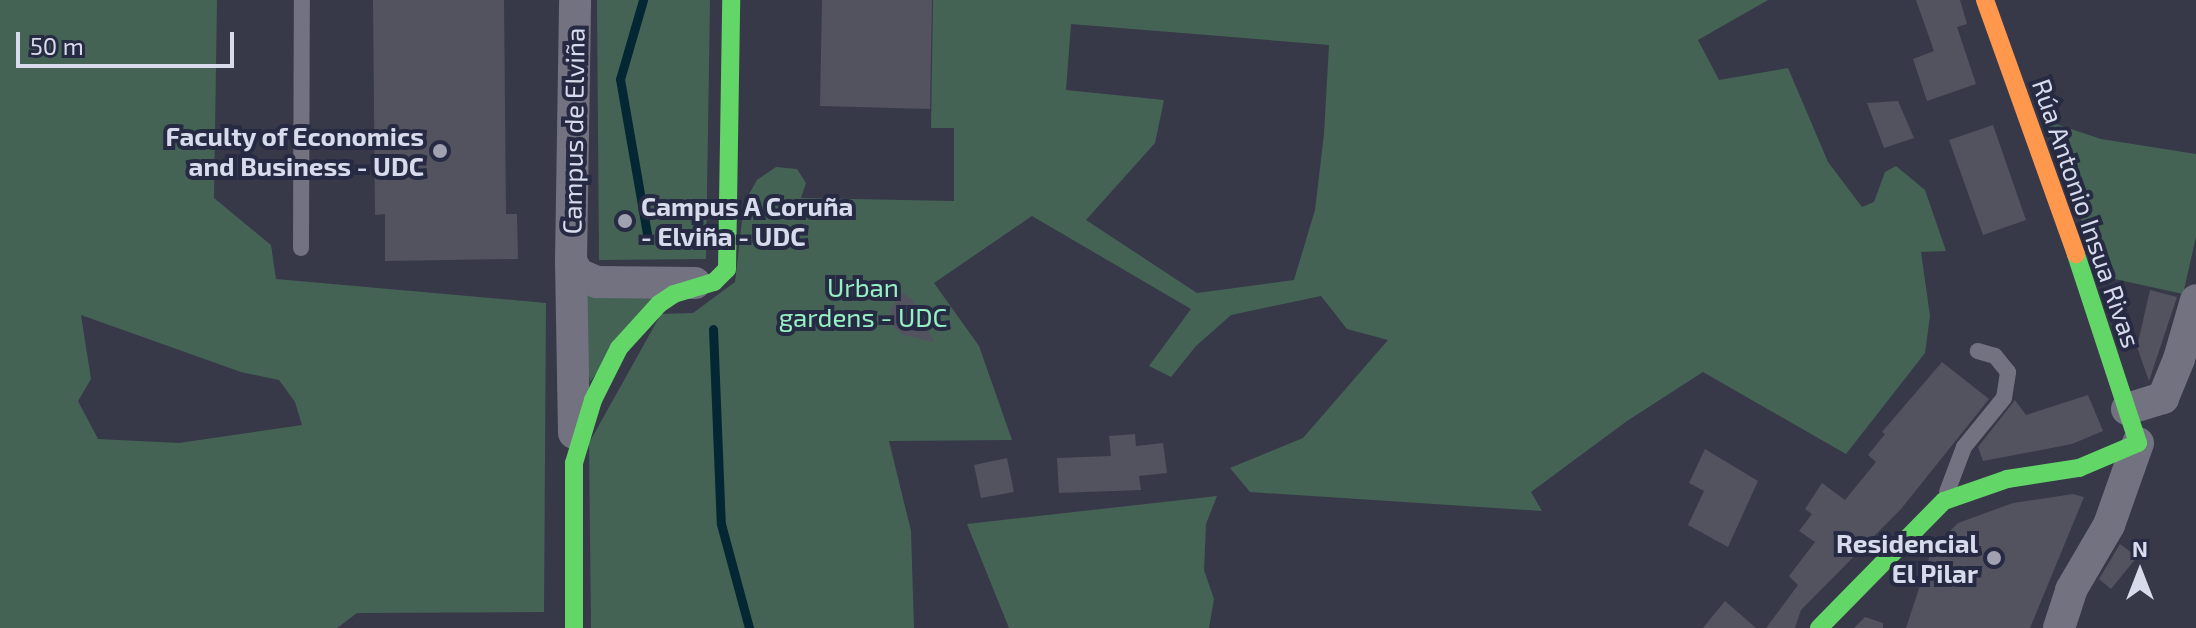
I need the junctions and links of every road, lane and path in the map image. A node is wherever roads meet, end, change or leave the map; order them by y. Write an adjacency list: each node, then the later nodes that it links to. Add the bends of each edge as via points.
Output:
1 (302, 0): 5 (lane)
2 (575, 0): 6 (street, Campus de Elviña)
3 (731, 0): 7 (street, via 727,269)
4 (1985, 0): 10 (street, Rúa Antonio Insua Rivas)
5 (301, 248)
6 (571, 261): 7 (street, Campus de Elviña, via 578,274 597,282); 12 (street, Campus de Elviña)
7 (714, 282): 12 (street, via 659,304 619,348 593,400)
8 (2196, 300): 10 (street, via 2163,398)
9 (1978, 351): 13 (lane, via 1995,356 2008,372 2004,398 1964,447)
10 (2127, 409): 11 (street, Rúa Antonio Insua Rivas)
11 (2138, 443): 13 (street, via 2079,468 2007,479); 16 (street, via 2109,525 2071,590)
12 (574, 463): 14 (street)
13 (1944, 501): 15 (street)
14 (574, 628)
15 (1819, 628)
16 (2059, 628)

